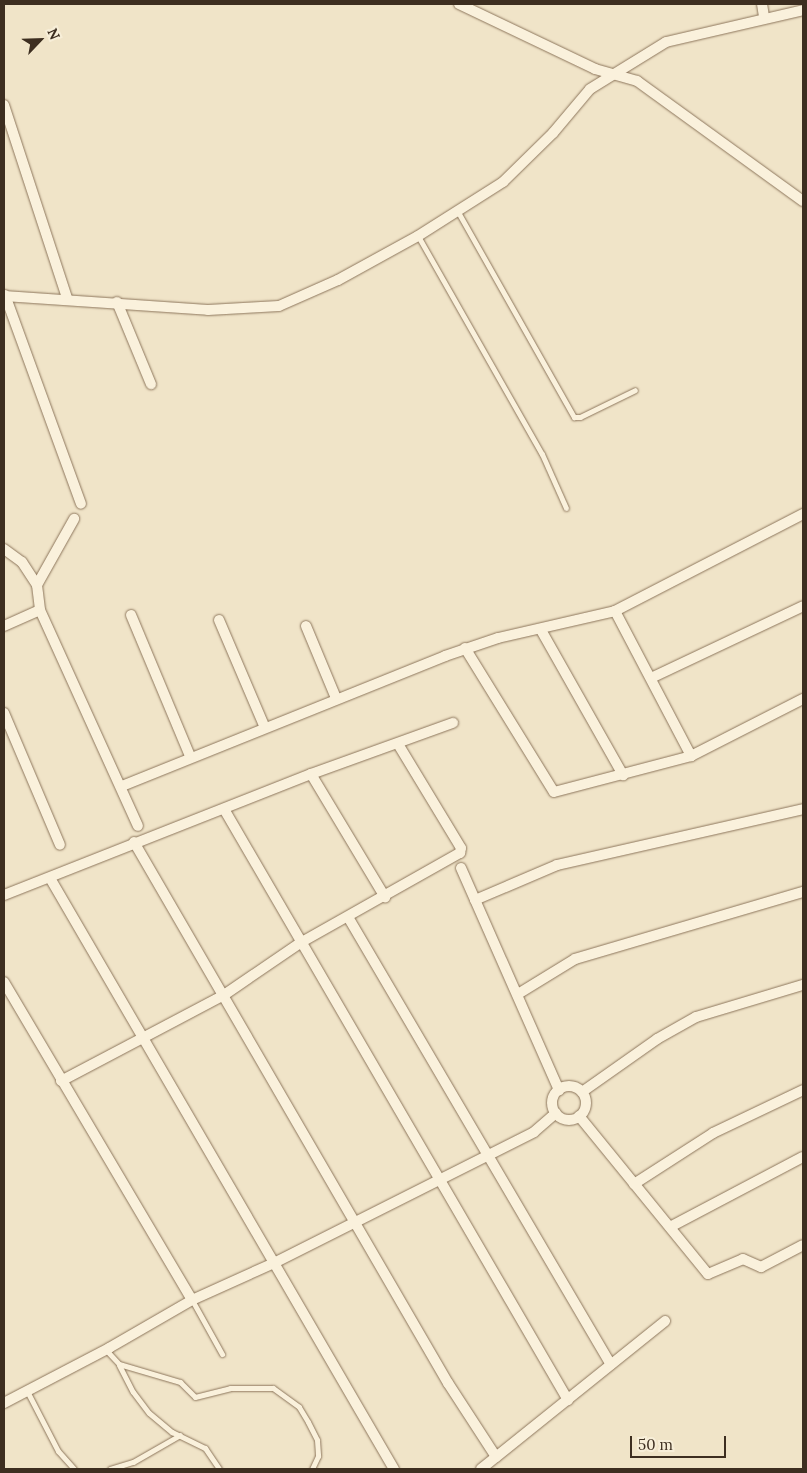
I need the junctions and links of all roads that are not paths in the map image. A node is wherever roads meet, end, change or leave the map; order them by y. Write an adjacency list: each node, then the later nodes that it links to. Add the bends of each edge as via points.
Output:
1 (459, 4): 5 (street, via 595,69)
2 (762, 4): 4 (street)
3 (803, 10): 4 (street)
4 (764, 17): 5 (street, via 666,42)
5 (615, 73): 7 (street, via 637,81); 8 (street, via 590,89 554,133 503,182)
6 (4, 105): 11 (street)
7 (803, 201)
8 (458, 212): 9 (street); 14 (lane, via 574,417)
9 (418, 236): 12 (street, via 338,280 279,306 208,310); 16 (lane, via 542,454)
10 (4, 295): 11 (street); 15 (street)
11 (66, 298): 12 (street)
12 (117, 302): 13 (street)
13 (151, 384)
14 (635, 390)
15 (81, 504)
16 (566, 508)
17 (803, 514): 23 (street)
18 (74, 519): 20 (street)
19 (4, 549): 20 (street, via 22,562)
20 (36, 585): 22 (street)
21 (803, 606): 30 (street)
22 (40, 610): 26 (street); 41 (street)
23 (615, 611): 28 (street); 30 (street)
24 (132, 615): 37 (street)
25 (219, 620): 35 (street)
26 (4, 626)
27 (306, 626): 31 (street)
28 (541, 630): 29 (street); 40 (street)
29 (465, 648): 31 (street); 40 (street, via 554,792)
30 (651, 678): 38 (street)
31 (336, 698): 35 (street)
32 (803, 699): 38 (street)
33 (4, 713): 46 (street)
34 (453, 723): 36 (street)
35 (264, 728): 37 (street)
36 (398, 744): 39 (street); 51 (street, via 461,848 456,857)
37 (190, 756): 41 (street)
38 (692, 756): 40 (street)
39 (310, 774): 42 (street); 51 (street)
40 (623, 775)
41 (122, 786): 44 (street)
42 (224, 809): 45 (street); 54 (street)
43 (803, 809): 52 (street, via 556,865)
44 (138, 826)
45 (134, 842): 48 (street); 58 (street)
46 (60, 845)
47 (461, 868): 52 (street)
48 (50, 878): 50 (street); 59 (street)
49 (803, 892): 57 (street, via 575,960)
50 (4, 895)
51 (386, 897): 53 (street)
52 (475, 900): 57 (street)
53 (348, 917): 54 (street); 66 (street)
54 (300, 942): 58 (street); 68 (street)
55 (4, 982): 60 (street)
56 (803, 985): 63 (street, via 696,1017 657,1039)
57 (518, 994): 61 (street)
58 (224, 995): 59 (street); 70 (street)
59 (142, 1038): 60 (street); 73 (street)
60 (61, 1080): 74 (street)
61 (559, 1090): 63 (street, via 571,1086); 64 (street, via 552,1100)
62 (803, 1090): 69 (street, via 713,1133)
63 (582, 1092): 65 (street, via 585,1105)
64 (556, 1113): 65 (street, via 566,1119); 66 (street, via 534,1132)
65 (579, 1116): 69 (street)
66 (487, 1155): 68 (street); 79 (street)
67 (803, 1156): 71 (street)
68 (439, 1179): 70 (street); 81 (street)
69 (634, 1184): 71 (street)
70 (356, 1221): 73 (street); 84 (street, via 448,1383)
71 (670, 1227): 72 (street, via 708,1274 742,1259 761,1267)
72 (803, 1245)
73 (274, 1264): 74 (street); 89 (street)
74 (192, 1300): 76 (street); 77 (lane)
75 (665, 1321): 79 (street)
76 (106, 1350): 78 (lane); 80 (street)
77 (222, 1354)
78 (119, 1364): 83 (lane, via 149,1414); 88 (lane, via 180,1382 195,1397 230,1388 273,1388 299,1407 317,1440 318,1456)
79 (611, 1365): 81 (street)
80 (26, 1391): 82 (street); 85 (lane, via 58,1451)
81 (568, 1400): 84 (street)
82 (4, 1403)
83 (180, 1435): 86 (lane, via 133,1462); 87 (lane, via 205,1448)
84 (496, 1458): 90 (street)
85 (74, 1469)
86 (110, 1469)
87 (219, 1469)
88 (312, 1469)
89 (394, 1469)
90 (481, 1469)

